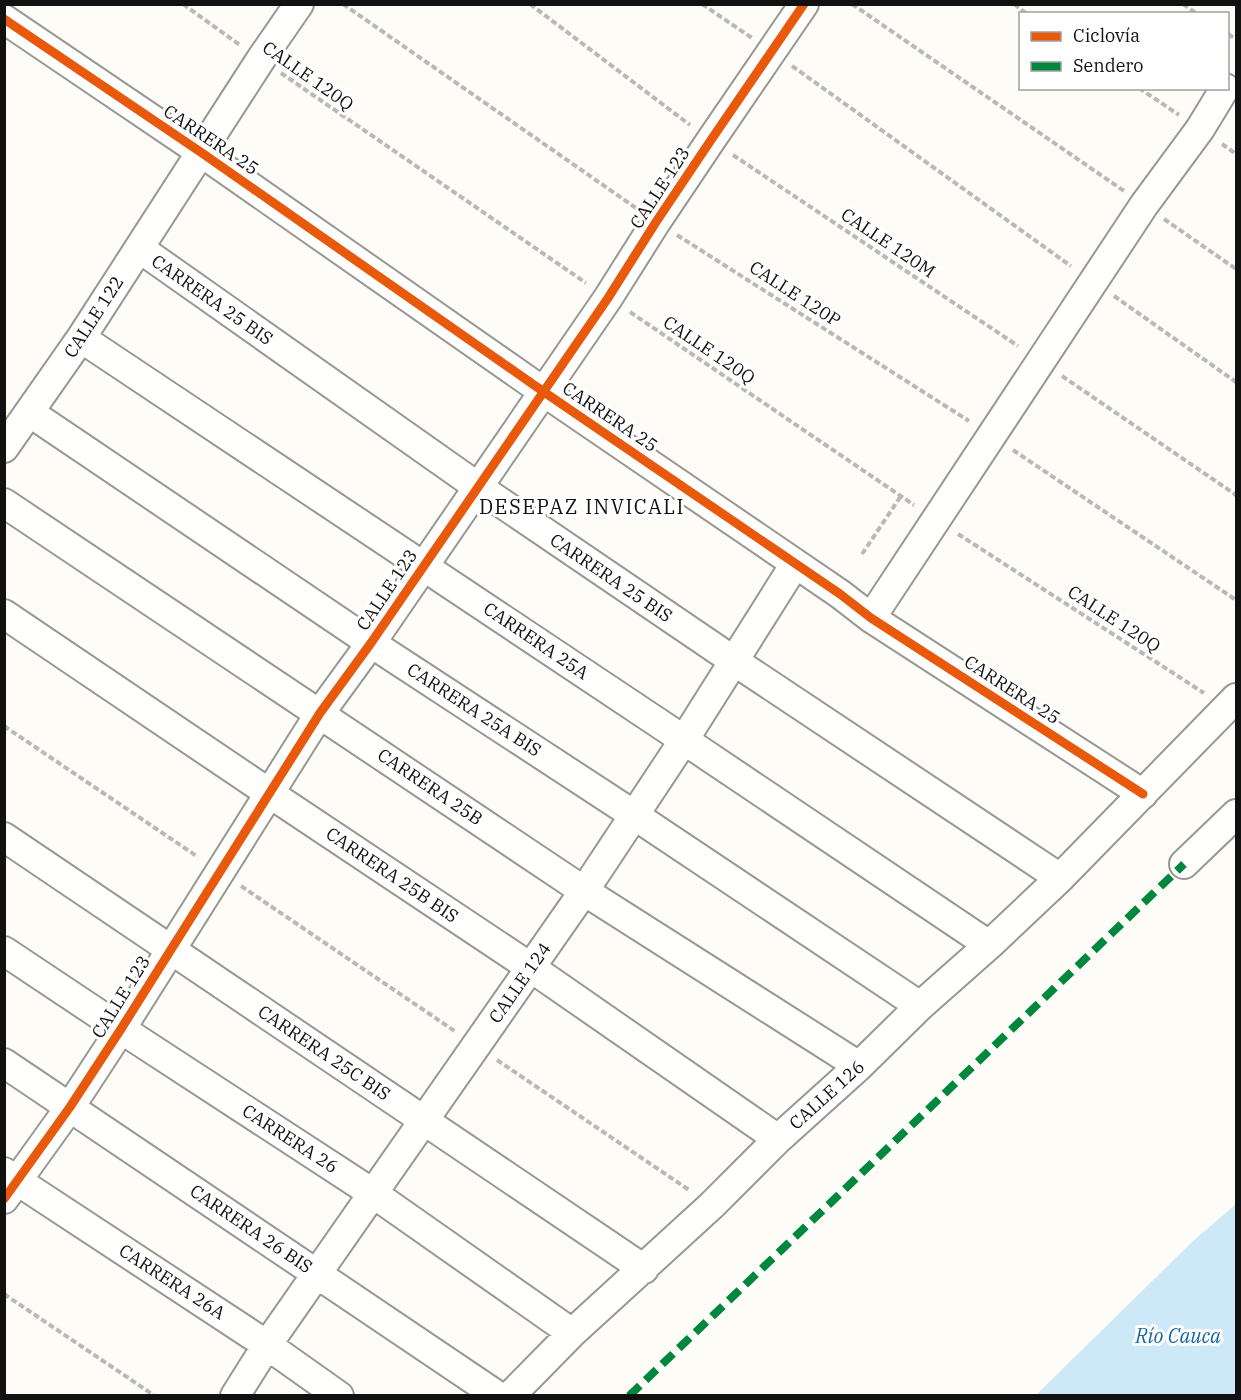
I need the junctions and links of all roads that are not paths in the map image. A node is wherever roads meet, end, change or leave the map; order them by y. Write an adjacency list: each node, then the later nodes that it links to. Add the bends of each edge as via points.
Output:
1 (299, 4): 5 (street, CALLE 122)
2 (804, 4): 8 (street, CALLE 123)
3 (4, 20): 5 (street, CARRERA 25)
4 (1224, 90): 16 (street)
5 (202, 153): 6 (street, CALLE 122); 8 (street, CARRERA 25)
6 (139, 248): 7 (street, CALLE 122); 11 (street, CARRERA 25 BIS)
7 (81, 338): 9 (street, CALLE 122); 14 (street, CARRERA 25A)
8 (544, 392): 11 (street, CALLE 123); 13 (street, CARRERA 25)
9 (29, 412): 10 (street, CALLE 122); 17 (street, CARRERA 25A BIS)
10 (4, 448)
11 (478, 487): 14 (street, CALLE 123); 18 (street, CARRERA 25 BIS)
12 (4, 503): 20 (street, CARRERA 25B)
13 (795, 564): 16 (street, CARRERA 25); 18 (street, CALLE 124)
14 (423, 566): 17 (street, CALLE 123); 21 (street, CARRERA 25A)
15 (4, 614): 22 (street, CARRERA 25B BIS)
16 (871, 618): 23 (street, CARRERA 25)
17 (371, 643): 20 (street, CALLE 123); 25 (street, CARRERA 25A BIS)
18 (734, 661): 21 (street, CALLE 124); 28 (street, CARRERA 25 BIS)
19 (1232, 703): 23 (street, CALLE 126)
20 (320, 713): 22 (street, CALLE 123); 29 (street, CARRERA 25B)
21 (684, 740): 25 (street, CALLE 124); 30 (street, CARRERA 25A)
22 (269, 794): 31 (street, CALLE 123); 33 (street, CARRERA 25B BIS)
23 (1143, 794): 28 (street, CALLE 126)
24 (1236, 814): 27 (street)
25 (634, 815): 29 (street, CALLE 124); 34 (street, CARRERA 25A BIS)
26 (4, 837): 31 (street, CARRERA 25C BIS)
27 (1184, 864)
28 (1060, 878): 30 (street, CALLE 126)
29 (584, 891): 33 (street, CALLE 124); 37 (street, CARRERA 25B)
30 (989, 945): 34 (street, CALLE 126)
31 (171, 950): 35 (street, CALLE 123); 39 (street, CARRERA 25C BIS)
32 (4, 951): 35 (street, CARRERA 26)
33 (530, 967): 39 (street, CALLE 124); 40 (street, CARRERA 25B BIS)
34 (920, 1006): 37 (street, CALLE 126)
35 (121, 1029): 38 (street, CALLE 123); 42 (street, CARRERA 26)
36 (4, 1063): 38 (street, CARRERA 26 BIS)
37 (859, 1066): 40 (street, CALLE 126)
38 (70, 1107): 41 (street, CALLE 123); 44 (street, CARRERA 26 BIS)
39 (424, 1120): 42 (street, CALLE 124); 43 (street, CARRERA 25C BIS)
40 (778, 1139): 43 (street, CALLE 126)
41 (9, 1184): 46 (street, CARRERA 26A)
42 (374, 1194): 44 (street, CALLE 124); 45 (street, CARRERA 26)
43 (644, 1269): 45 (street, CALLE 126)
44 (318, 1273): 46 (street, CALLE 124); 49 (street, CARRERA 26 BIS)
45 (572, 1333): 50 (street, CALLE 126)
46 (267, 1345): 47 (street, CALLE 124); 48 (street, CARRERA 26A)
47 (235, 1395)
48 (339, 1395)
49 (498, 1395)
50 (510, 1395)

